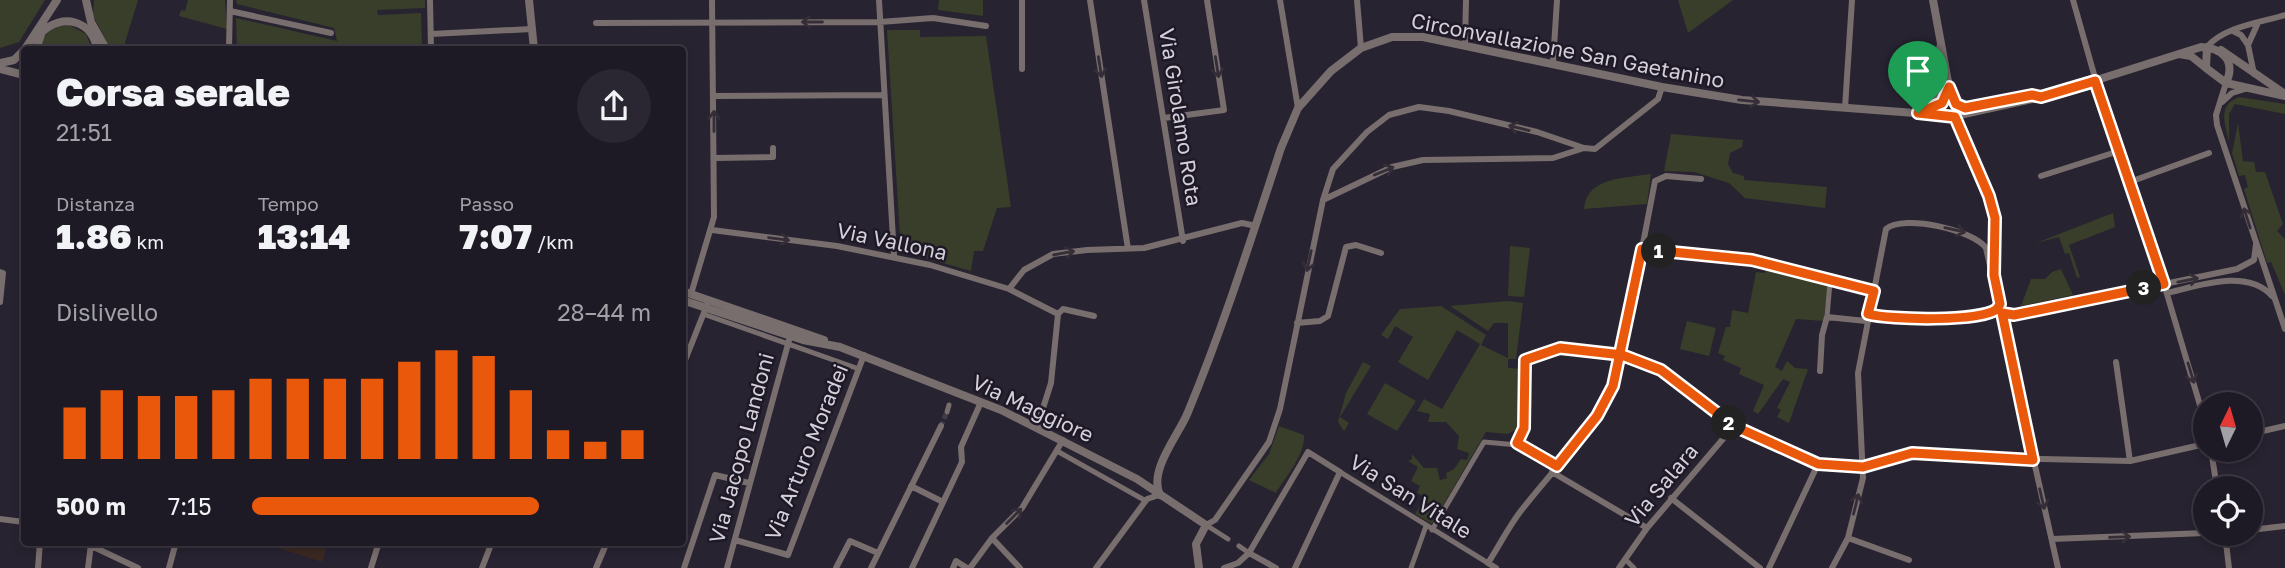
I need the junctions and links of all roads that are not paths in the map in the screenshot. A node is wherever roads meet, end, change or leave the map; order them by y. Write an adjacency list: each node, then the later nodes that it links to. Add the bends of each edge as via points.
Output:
1 (57, 0): 35 (street)
2 (62, 0): 33 (street)
3 (86, 0): 27 (street); 37 (street, via 91,22)
4 (230, 0): 20 (street)
5 (430, 0): 31 (street)
6 (529, 0): 28 (street)
7 (712, 0): 22 (street)
8 (879, 0): 23 (street)
9 (1022, 0): 50 (street)
10 (1090, 0): 82 (street, one-way to 82)
11 (1144, 0): 68 (street, Via Girolamo Rota)
12 (1207, 0): 68 (street, one-way to 68, via 1224,110)
13 (1280, 0): 64 (street)
14 (1357, 0): 42 (street)
15 (1466, 0): 34 (street)
16 (1557, 0): 47 (street)
17 (1852, 0): 65 (street)
18 (1933, 0): 32 (street)
19 (2073, 0): 53 (street)
20 (230, 11): 30 (street); 38 (street)
21 (2285, 15): 25 (street)
22 (713, 22): 23 (street, one-way to 22); 24 (street); 60 (street)
23 (880, 22): 26 (street, via 933,18); 58 (street)
24 (596, 23)
25 (2258, 23): 29 (street); 41 (street)
26 (986, 26)
27 (88, 29): 33 (street, via 65,20); 36 (street)
28 (532, 29): 31 (street); 40 (street)
29 (2233, 31): 41 (street); 43 (street, via 2213,40)
30 (331, 33)
31 (431, 34): 39 (street)
32 (1942, 38): 56 (street); 62 (street, via 1935,73)
33 (39, 40)
34 (1465, 44): 42 (street, Circonvallazione San Gaetanino, via 1404,36); 47 (street, Circonvallazione San Gaetanino)
35 (27, 46)
36 (97, 46)
37 (104, 46)
38 (229, 46)
39 (431, 46)
40 (534, 46)
41 (2248, 46): 52 (street)
42 (1361, 48): 64 (street, Circonvallazione San Gaetanino, via 1331,71)
43 (2212, 48): 45 (street); 48 (street); 52 (street, via 2235,57); 54 (street, via 2231,66)
44 (21, 53): 46 (street)
45 (2169, 56): 48 (street, via 2186,55); 53 (street)
46 (0, 60)
47 (1553, 63): 55 (street, Circonvallazione San Gaetanino)
48 (2206, 68): 54 (street)
49 (0, 69): 51 (street)
50 (1022, 69)
51 (21, 73)
52 (2254, 74): 59 (street)
53 (2095, 81): 61 (street); 71 (street)
54 (2226, 83): 57 (street); 63 (street)
55 (1662, 87): 65 (street, Circonvallazione San Gaetanino, one-way to 65, via 1742,100); 70 (street, via 1658,99 1598,147)
56 (1949, 87): 61 (street, via 1956,104 1965,108); 62 (street)
57 (2245, 89): 59 (street); 63 (street)
58 (884, 94): 60 (street); 85 (street)
59 (2285, 94)
60 (714, 96): 73 (street, one-way to 60)
61 (2041, 97): 67 (street, Circonvallazione San Gaetanino)
62 (1938, 106): 66 (street); 67 (street)
63 (2218, 106): 81 (street, one-way to 63, via 2217,125)
64 (1298, 108): 78 (street, Circonvallazione San Gaetanino)
65 (1844, 108): 66 (street, Circonvallazione San Gaetanino)
66 (1918, 113): 67 (street, Circonvallazione San Gaetanino)
67 (1955, 117): 87 (street, via 1992,204)
68 (1164, 118): 80 (street, Via Girolamo Rota)
69 (773, 148): 73 (street, via 773,157)
70 (1584, 148): 77 (street, one-way to 70, via 1392,167 1423,160 1553,158); 77 (street, one-way to 77, via 1536,132 1419,107 1390,115 1367,132 1333,170)
71 (2116, 152): 74 (street); 76 (street)
72 (2210, 153): 76 (street)
73 (714, 158): 79 (street)
74 (2041, 176)
75 (1701, 179): 83 (street, via 1666,176 1655,181)
76 (2127, 183): 89 (street)
77 (1323, 201): 106 (street, one-way to 106)
78 (1256, 226): 80 (street, via 1242,223); 134 (street, Circonvallazione San Gaetanino, via 1194,399)
79 (712, 230): 85 (street, Via Vallona, one-way to 85); 92 (street)
80 (1183, 241): 82 (street)
81 (2256, 244): 89 (street, one-way to 81, via 2246,266 2254,260); 97 (street)
82 (1128, 249): 90 (street, one-way to 82, via 1024,270 1053,254)
83 (1642, 249): 88 (street, via 1752,260); 112 (street)
84 (1381, 253): 106 (street, via 1356,245 1346,247 1328,316)
85 (894, 256): 90 (street, Via Vallona)
86 (0, 272): 98 (street)
87 (1994, 275): 91 (street, one-way to 87, via 1890,225 1968,233 1986,248); 99 (street)
88 (1830, 282): 91 (street); 104 (street)
89 (2164, 284): 93 (street); 101 (street, via 2014,315)
90 (1009, 289): 102 (street, Via Vallona)
91 (1874, 291): 105 (street)
92 (686, 293)
93 (2166, 293): 97 (street, via 2242,281 2259,286); 117 (street, one-way to 117)
94 (686, 295): 96 (street, Via Maggiore)
95 (686, 296): 100 (street, Via Maggiore)
96 (705, 299): 100 (street); 107 (street, Via Maggiore)
97 (2275, 300): 108 (street)
98 (0, 302)
99 (2000, 304): 101 (street); 105 (street, via 1993,313)
100 (707, 312): 109 (street, Via Maggiore); 113 (street)
101 (2002, 313): 128 (street)
102 (1058, 314): 103 (street, via 1063,309); 122 (street, via 1052,383)
103 (1094, 316)
104 (1827, 317): 105 (street); 116 (street)
105 (1867, 318): 131 (street, via 1858,373)
106 (1297, 323): 144 (street, via 1269,442 1215,520)
107 (796, 328): 109 (street); 110 (street, Via Maggiore)
108 (2285, 329)
109 (788, 340): 110 (street, Via Maggiore); 115 (street, Via Maggiore); 136 (street, Via Jacopo Landoni)
110 (833, 345): 111 (street, Via Maggiore)
111 (864, 355): 115 (street, Via Arturo Moradei); 118 (street, Via Maggiore)
112 (1622, 355): 120 (street, via 1661,370); 125 (street, via 1560,348 1525,360 1524,428); 132 (street, via 1597,416)
113 (686, 359)
114 (2116, 362): 129 (street)
115 (859, 369): 155 (street, Via Arturo Moradei, via 788,555)
116 (1820, 371)
117 (2196, 392)
118 (981, 402): 122 (street, Via Maggiore); 141 (street, via 961,447 962,462)
119 (941, 426): 137 (street)
120 (1734, 426): 130 (street); 139 (street, Via Salara)
121 (2285, 426): 123 (street)
122 (1037, 427): 124 (street, Via Maggiore)
123 (2263, 431)
124 (1063, 440): 127 (street); 135 (street, Via Maggiore)
125 (1517, 443): 132 (street); 149 (street, via 1484,442)
126 (2193, 447): 129 (street)
127 (1057, 451): 140 (street, Via Maggiore); 151 (street, one-way to 127, via 1022,508)
128 (2033, 460): 129 (street); 131 (street, via 1912,453); 154 (street, one-way to 154)
129 (2130, 461)
130 (1818, 464): 131 (street); 195 (street)
131 (1863, 467): 152 (street, one-way to 131)
132 (1554, 469): 147 (street); 169 (street)
133 (1340, 472): 145 (street, Via San Vitale); 166 (street, Via San Vitale, via 1308,452); 189 (street)
134 (1157, 474): 135 (street); 138 (street)
135 (1137, 479): 138 (street, Via Maggiore); 140 (street, via 1145,487)
136 (749, 483): 155 (street, Via Jacopo Landoni); 177 (street, Via Jacopo Landoni, via 715,475)
137 (911, 486): 141 (street); 165 (street)
138 (1160, 495): 140 (street); 144 (street, Via Maggiore)
139 (1671, 498): 147 (street, Via Salara); 194 (street)
140 (1147, 500): 185 (street)
141 (943, 502): 181 (street)
142 (0, 519): 143 (street)
143 (21, 522)
144 (1206, 525): 153 (street); 186 (street, via 1196,544)
145 (1426, 526): 149 (street, Via San Vitale); 190 (street)
146 (2285, 526): 148 (street)
147 (1647, 528): 167 (street, Via Salara)
148 (2263, 529)
149 (1432, 530): 169 (street, Via San Vitale)
150 (2193, 533): 154 (street, one-way to 150)
151 (992, 538): 183 (street); 184 (street)
152 (1848, 538): 168 (street); 196 (street)
153 (1228, 539)
154 (2052, 539): 197 (street)
155 (735, 540): 178 (street, Via Jacopo Landoni)
156 (40, 546): 170 (street)
157 (91, 546): 171 (street)
158 (95, 546): 172 (street)
159 (175, 546): 173 (street)
160 (378, 546): 174 (street)
161 (490, 546): 175 (street)
162 (605, 546): 176 (street)
163 (1239, 546): 166 (street)
164 (2226, 546): 198 (street)
165 (878, 553): 179 (street, via 850,541); 180 (street)
166 (1249, 553): 187 (street); 188 (street)
167 (1625, 559): 192 (street, Via Salara); 193 (street)
168 (1909, 560)
169 (1488, 563): 191 (street, Via San Vitale)
170 (37, 568)
171 (88, 568)
172 (138, 568)
173 (169, 568)
174 (371, 568)
175 (482, 568)
176 (596, 568)
177 (684, 568)
178 (727, 568)
179 (836, 568)
180 (871, 568)
181 (912, 568)
182 (953, 568): 183 (street, via 956,561)
183 (968, 568)
184 (1020, 568)
185 (1096, 568)
186 (1199, 568)
187 (1224, 568)
188 (1276, 568)
189 (1295, 568)
190 (1411, 568)
191 (1496, 568)
192 (1619, 568)
193 (1634, 568)
194 (1760, 568)
195 (1769, 568)
196 (1832, 568)
197 (2058, 568)
198 (2229, 568)

